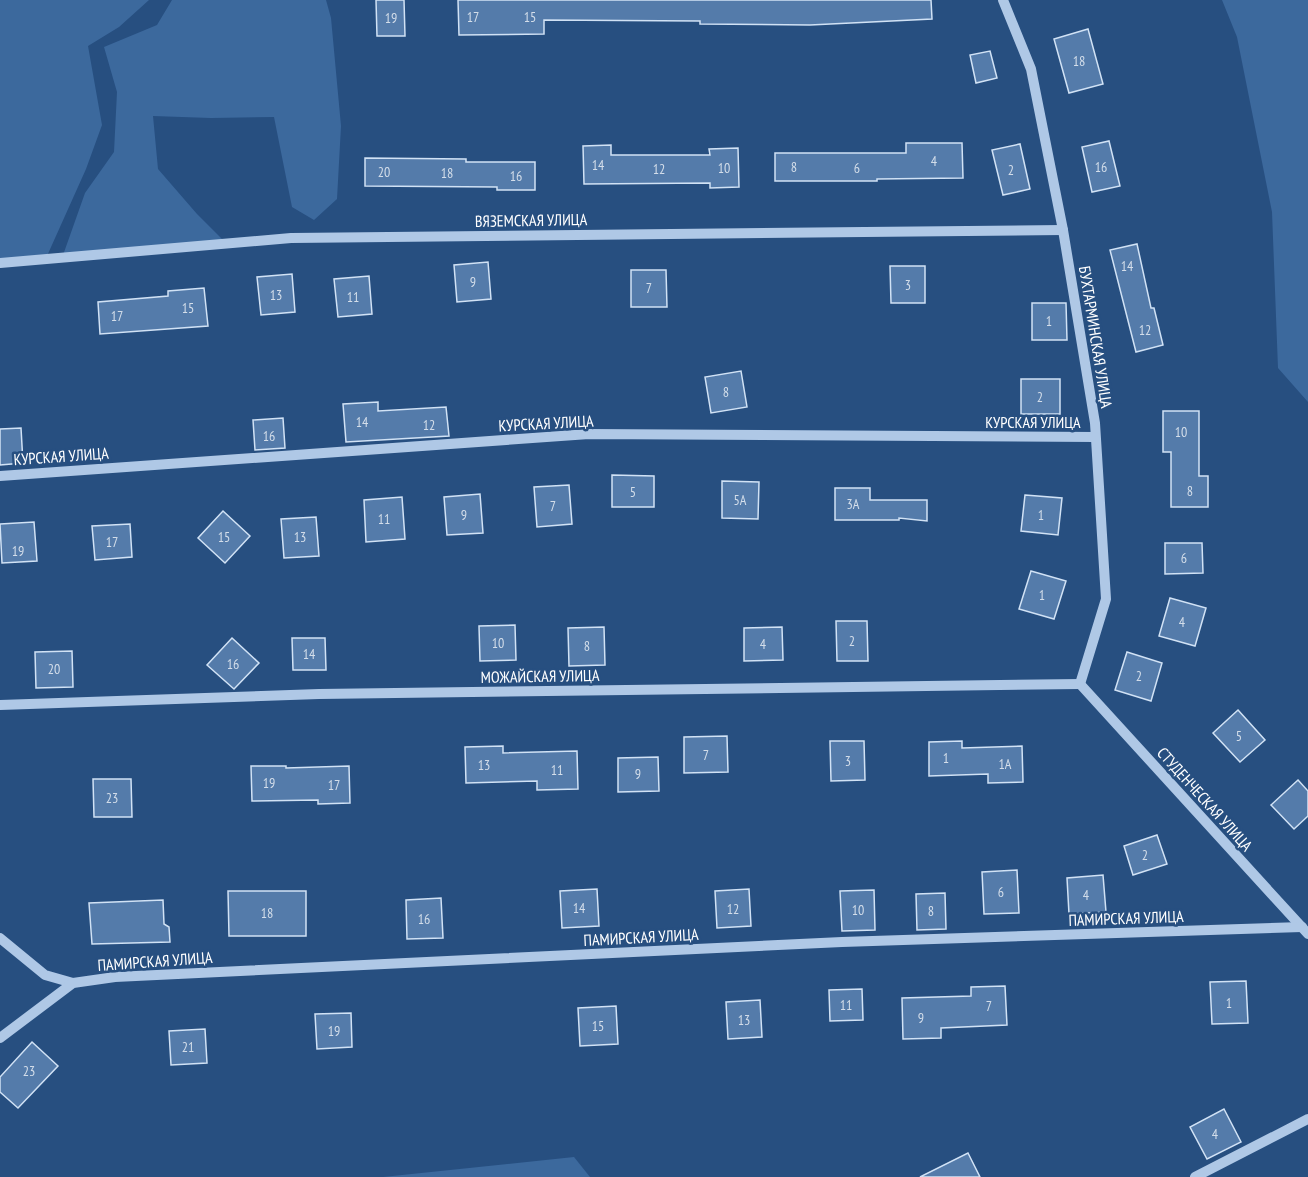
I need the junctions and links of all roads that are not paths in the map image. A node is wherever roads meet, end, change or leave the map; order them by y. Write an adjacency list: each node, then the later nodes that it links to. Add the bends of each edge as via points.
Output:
1 (1003, 0): 2 (street, БУХТАРМИНСКАЯ УЛИЦА, via 1031,69)
2 (1064, 230): 3 (street, ВЯЗЕМСКАЯ УЛИЦА, via 291,238); 4 (street, БУХТАРМИНСКАЯ УЛИЦА)
3 (0, 263)
4 (1095, 437): 5 (street, КУРСКАЯ УЛИЦА, via 589,434); 6 (street, БУХТАРМИНСКАЯ УЛИЦА, via 1106,599)
5 (0, 476)
6 (1080, 684): 7 (street, МОЖАЙСКАЯ УЛИЦА, via 319,694); 8 (street, СТУДЕНЧЕСКАЯ УЛИЦА)
7 (0, 705)
8 (1305, 930): 10 (street, ПАМИРСКАЯ УЛИЦА, via 830,943 115,977)
9 (0, 938): 10 (street, via 45,975)
10 (73, 983): 11 (street, ПАМИРСКАЯ УЛИЦА)
11 (0, 1038)
12 (1308, 1119): 13 (street)
13 (1195, 1177)

